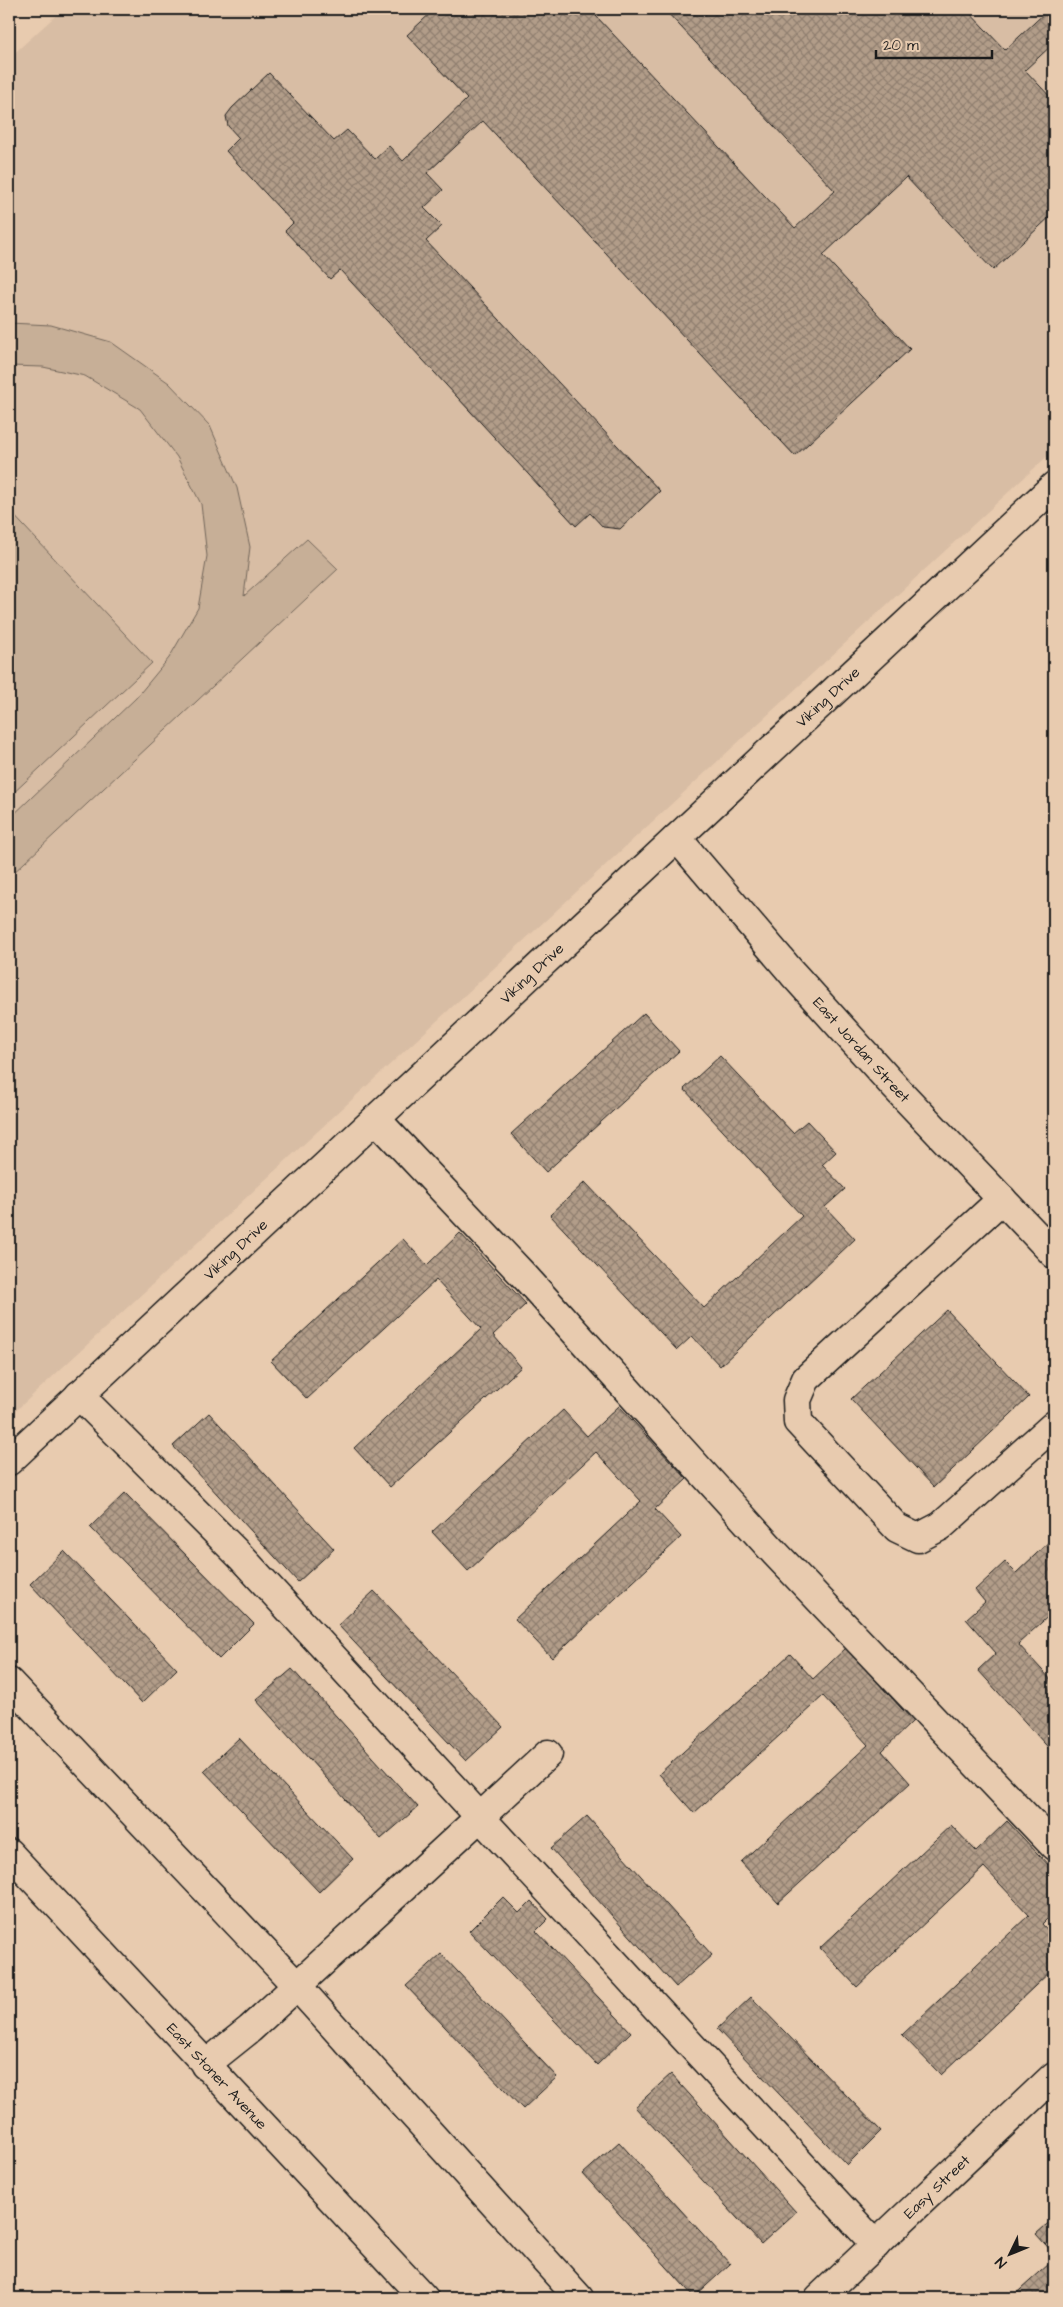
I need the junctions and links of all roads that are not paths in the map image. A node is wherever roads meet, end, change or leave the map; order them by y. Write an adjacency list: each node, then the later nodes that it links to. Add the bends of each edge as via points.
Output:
1 (1054, 486): 2 (street, Viking Drive)
2 (677, 838): 3 (street, Viking Drive); 4 (street, East Jordan Street, via 793,974)
3 (376, 1119): 6 (street, Viking Drive); 12 (street, via 527,1279 775,1553)
4 (1002, 1199): 5 (street, East Jordan Street); 7 (street, via 806,1379 797,1400 798,1422 897,1528 918,1538 941,1526)
5 (1054, 1254)
6 (79, 1395): 8 (street, Viking Drive); 11 (street, via 241,1556)
7 (1054, 1425)
8 (9, 1461)
9 (9, 1682): 14 (street)
10 (548, 1754): 11 (street)
11 (480, 1817): 14 (street); 17 (street)
12 (1054, 1846)
13 (9, 1854): 15 (street, East Stoner Avenue)
14 (297, 1986): 15 (street); 19 (street)
15 (205, 2065): 18 (street, East Stoner Avenue)
16 (1054, 2076): 17 (street, Easy Street)
17 (876, 2245): 20 (street, Easy Street)
18 (424, 2298)
19 (579, 2298)
20 (819, 2298)

